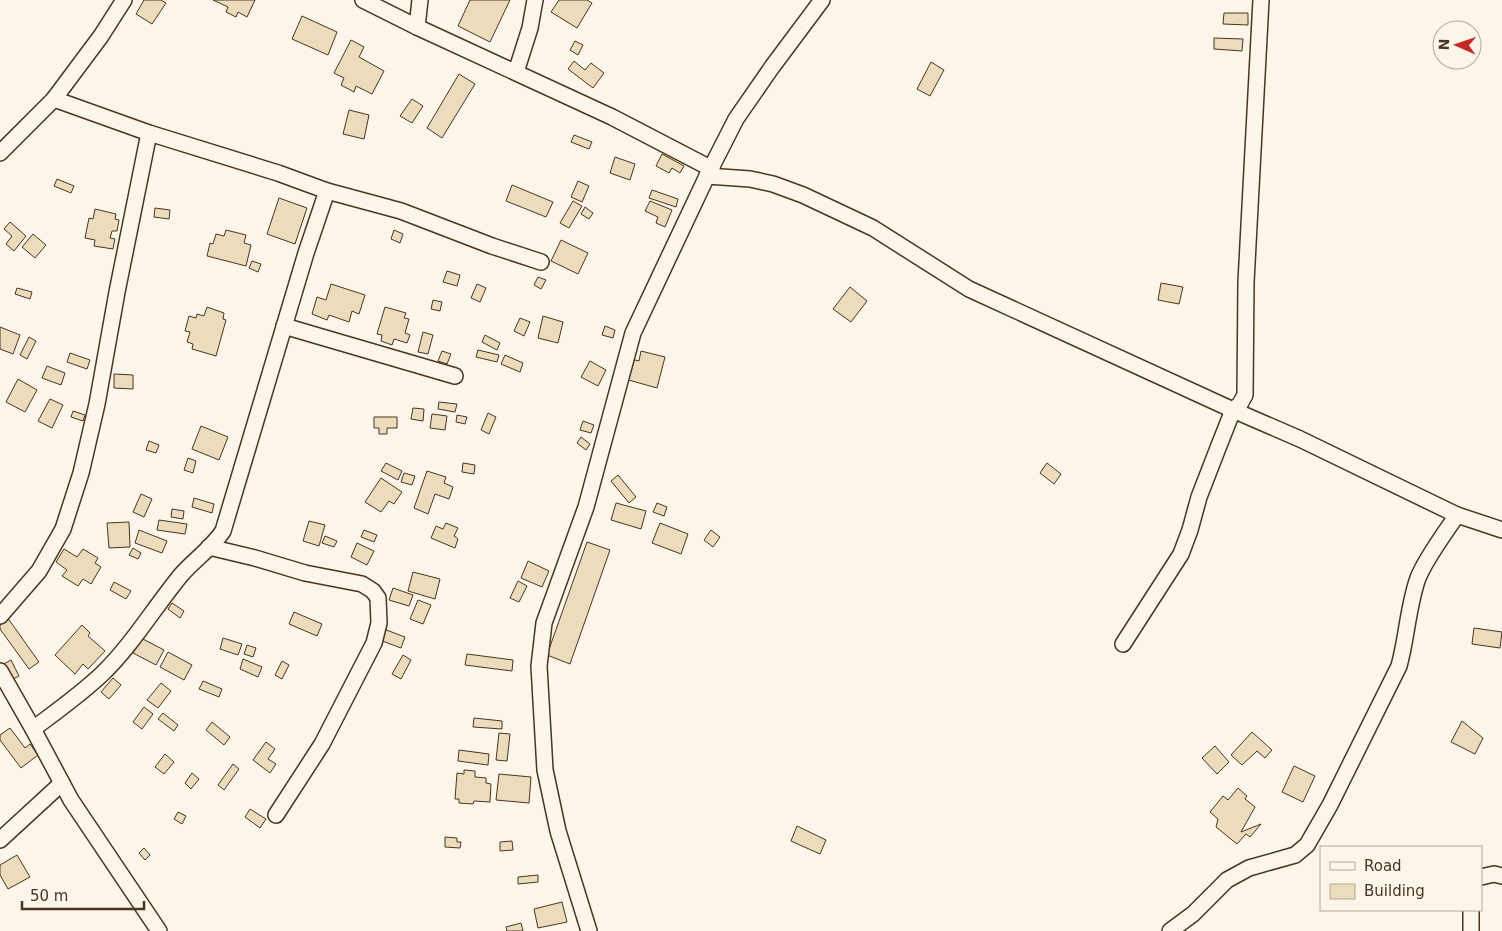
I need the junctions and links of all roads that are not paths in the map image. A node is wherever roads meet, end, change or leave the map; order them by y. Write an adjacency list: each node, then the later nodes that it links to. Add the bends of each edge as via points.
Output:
1 (124, 0): 9 (street)
2 (363, 0): 7 (street)
3 (420, 0): 7 (street)
4 (535, 0): 8 (street)
5 (822, 0): 12 (street, via 736,119)
6 (1261, 0): 17 (street, via 1246,273 1245,395)
7 (417, 27): 8 (street)
8 (516, 72): 12 (street, via 612,117)
9 (54, 99): 10 (street); 11 (street)
10 (149, 133): 13 (street); 21 (street, via 81,473 63,529 39,571)
11 (0, 153)
12 (709, 173): 17 (street, via 773,184 803,195 873,228 969,289); 32 (street, via 632,333 586,507 544,623 539,666 545,770 558,831)
13 (327, 191): 14 (street, via 401,211); 15 (street)
14 (541, 262)
15 (284, 326): 16 (street); 20 (street, via 226,524)
16 (455, 376)
17 (1233, 410): 18 (street, via 1309,443); 22 (street, via 1181,554)
18 (1456, 515): 19 (street); 33 (street, via 1419,576 1399,666 1330,806 1307,845 1295,855 1249,868 1227,880 1193,914)
19 (1501, 526)
20 (209, 547): 24 (street, via 192,562 103,673); 26 (street, via 305,573 362,584 373,590 378,598 379,623 374,643 322,744)
21 (0, 616)
22 (1123, 644)
23 (0, 671): 24 (street)
24 (33, 729): 25 (street)
25 (62, 783): 27 (street); 31 (street)
26 (276, 815)
27 (0, 840)
28 (1502, 876): 29 (street)
29 (1482, 877)
30 (1471, 911): 34 (street)
31 (159, 931)
32 (589, 931)
33 (1170, 931)
34 (1471, 931)

